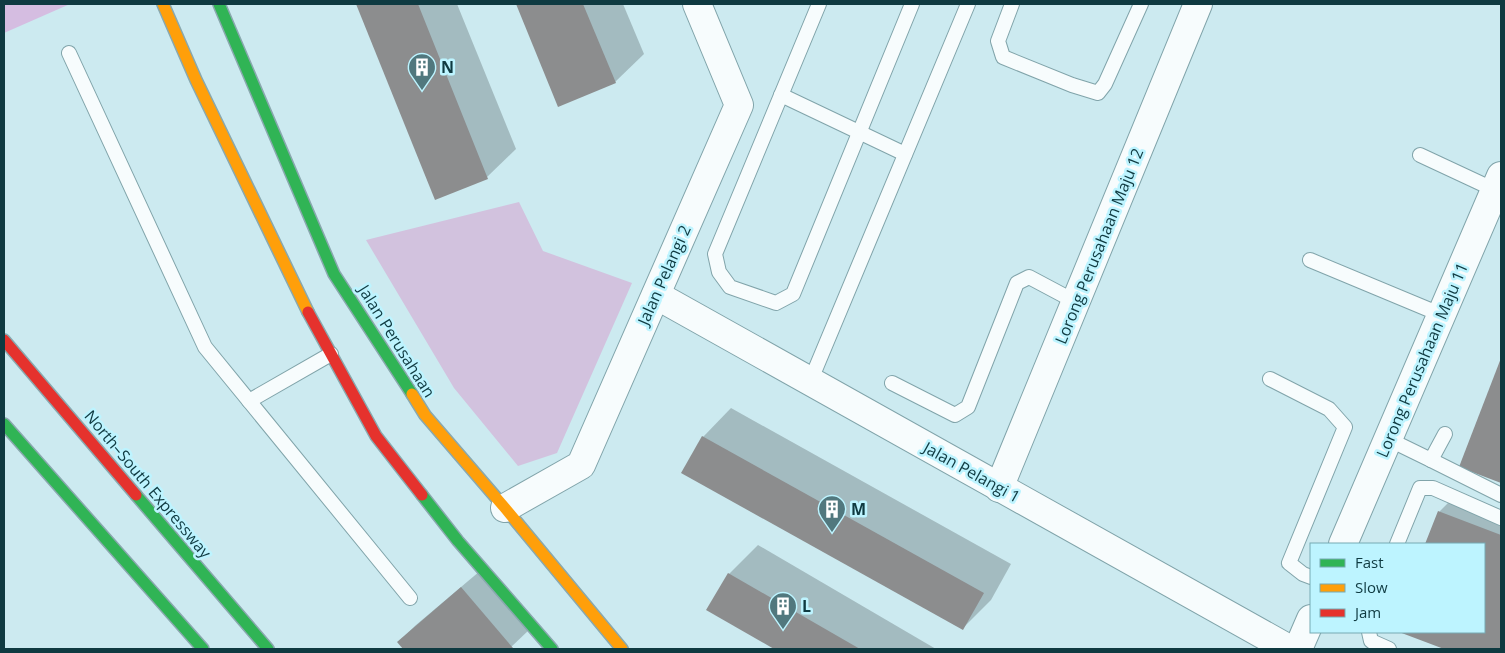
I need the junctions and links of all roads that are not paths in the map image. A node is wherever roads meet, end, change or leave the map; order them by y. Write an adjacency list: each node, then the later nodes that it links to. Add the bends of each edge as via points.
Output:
1 (163, 4): 21 (main road, via 297,294)
2 (220, 4): 32 (main road, Jalan Perusahaan, via 334,274 425,415)
3 (698, 4): 17 (street, Jalan Pelangi 2, via 739,105)
4 (819, 4): 11 (lane)
5 (912, 4): 12 (lane)
6 (968, 4): 13 (lane)
7 (1012, 4): 8 (lane, via 998,41 1002,57 1098,93 1106,84)
8 (1141, 4)
9 (1198, 4): 18 (street, Lorong Perusahaan Maju 12)
10 (69, 53): 25 (lane, via 205,347)
11 (781, 95): 12 (lane); 12 (lane, via 715,254 719,272 730,286 776,304 792,294)
12 (859, 132): 13 (lane)
13 (905, 154): 23 (lane)
14 (1420, 156): 15 (lane)
15 (1498, 183): 19 (street, Lorong Perusahaan Maju 11)
16 (1310, 260): 19 (lane)
17 (656, 295): 23 (street, Jalan Pelangi 1); 32 (street, Jalan Pelangi 2, via 581,465)
18 (1076, 302): 24 (lane, via 1029,277 1017,283 968,407 955,415); 30 (street, Lorong Perusahaan Maju 12)
19 (1442, 315): 28 (street, Lorong Perusahaan Maju 11)
20 (4, 340): 41 (main road, North–South Expressway)
21 (331, 354): 25 (lane); 42 (main road, via 376,436 458,540)
22 (1270, 379): 36 (lane, via 1330,409 1345,427 1289,563)
23 (810, 382): 30 (street, Jalan Pelangi 1)
24 (892, 384)
25 (249, 401): 37 (lane)
26 (4, 424): 40 (main road)
27 (1445, 434): 29 (lane)
28 (1388, 440): 29 (lane); 34 (street, Lorong Perusahaan Maju 11)
29 (1431, 460): 31 (lane)
30 (999, 488): 44 (street, Jalan Pelangi 1)
31 (1501, 495)
32 (505, 508): 43 (main road, Jalan Perusahaan)
33 (1501, 518): 35 (lane, via 1433,488 1420,488)
34 (1344, 543)
35 (1397, 543)
36 (1310, 577)
37 (410, 598)
38 (1310, 622): 45 (street)
39 (1369, 633): 46 (lane, via 1371,642)
40 (203, 649)
41 (268, 649)
42 (552, 649)
43 (622, 649)
44 (1289, 649)
45 (1298, 649)
46 (1389, 649)

